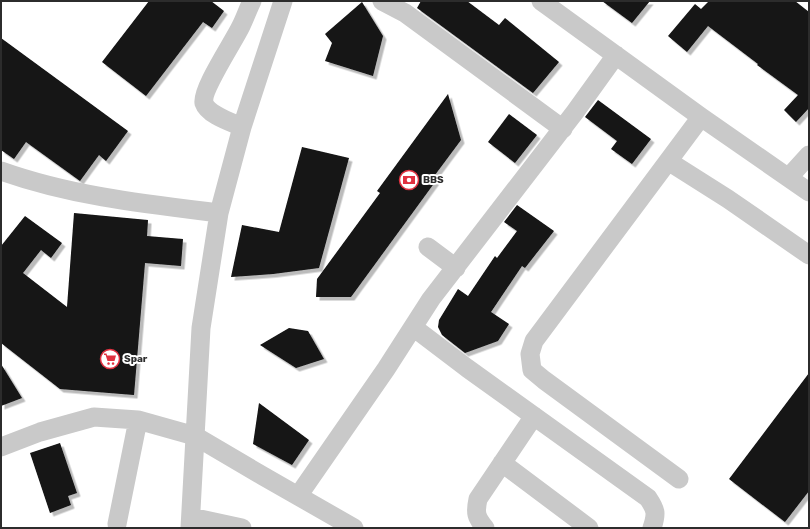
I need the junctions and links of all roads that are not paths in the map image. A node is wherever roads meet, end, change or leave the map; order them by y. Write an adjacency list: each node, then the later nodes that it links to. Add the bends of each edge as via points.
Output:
1 (252, 1): 7 (street, via 204,96 208,109)
2 (283, 1): 7 (street)
3 (382, 1): 8 (street, via 405,13)
4 (542, 1): 5 (street)
5 (616, 55): 6 (street); 8 (street)
6 (701, 117): 10 (street); 12 (street)
7 (242, 127): 14 (street)
8 (562, 128): 17 (street)
9 (809, 155): 12 (street)
10 (668, 161): 16 (street); 24 (street, via 534,341 530,354 532,370)
11 (1, 171): 14 (street, via 70,191 151,205)
12 (788, 178): 13 (street)
13 (809, 192)
14 (219, 213): 21 (street, via 201,328)
15 (428, 247): 17 (street)
16 (809, 255)
17 (456, 268): 18 (street)
18 (413, 327): 19 (street); 25 (street)
19 (534, 416): 23 (street); 32 (street, via 648,498 655,509)
20 (138, 420): 21 (street); 22 (street, via 94,417); 27 (street)
21 (195, 436): 25 (street); 26 (street)
22 (1, 446)
23 (502, 463): 30 (street, via 478,499 475,510); 31 (street)
24 (679, 479)
25 (298, 496): 29 (street)
26 (190, 523): 28 (street)
27 (117, 524)
28 (242, 528)
29 (354, 528)
30 (485, 528)
31 (589, 528)
32 (652, 528)

